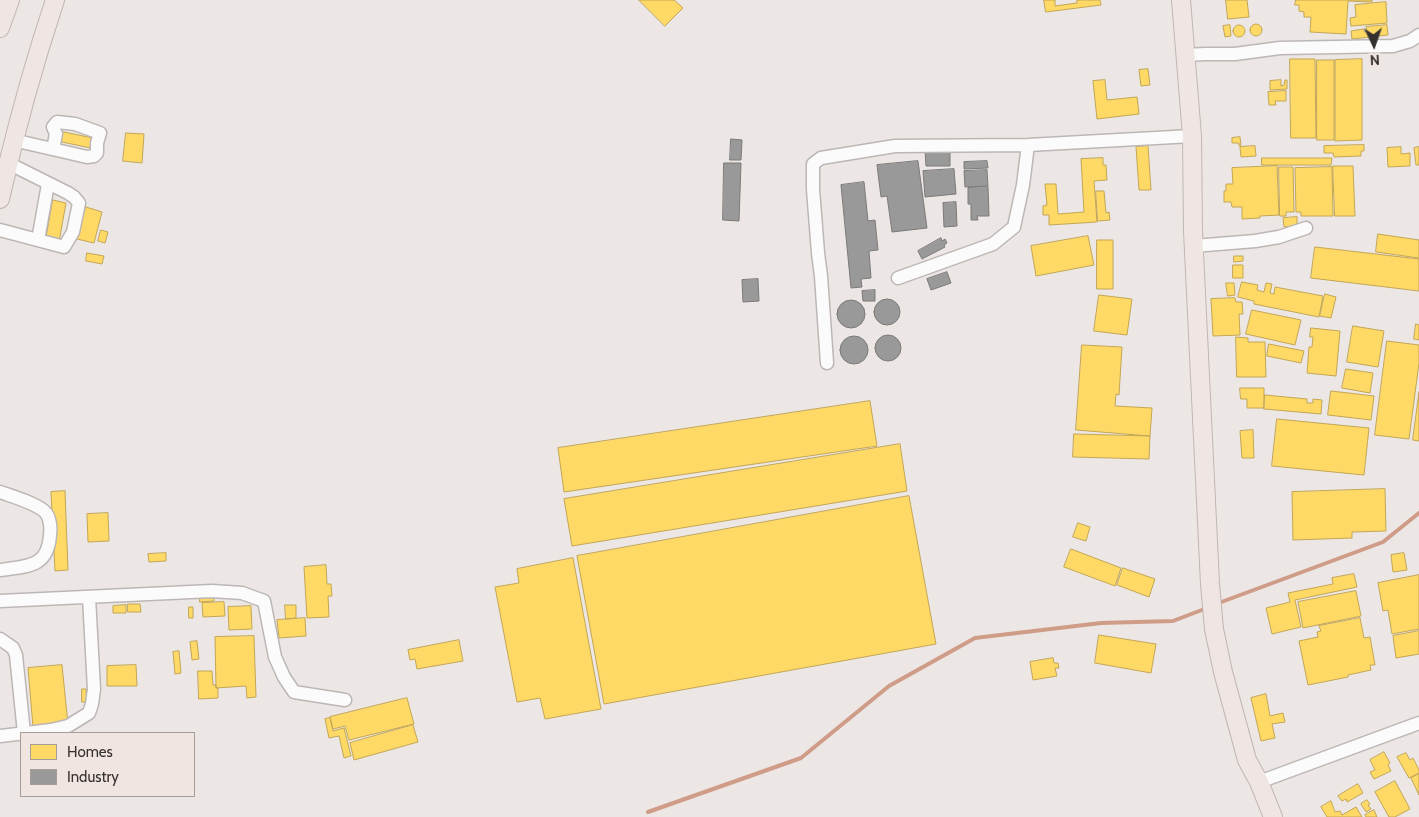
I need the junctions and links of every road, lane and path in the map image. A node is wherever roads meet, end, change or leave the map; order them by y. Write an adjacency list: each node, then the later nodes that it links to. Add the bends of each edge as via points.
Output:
1 (10, 0): 4 (highway)
2 (55, 0): 8 (highway)
3 (1182, 0): 6 (highway)
4 (0, 28)
5 (1419, 35): 6 (street, via 1393,46 1280,48)
6 (1186, 56): 7 (highway)
7 (1192, 136): 9 (street); 17 (highway)
8 (13, 140): 10 (street); 11 (highway)
9 (1028, 144): 18 (street, via 1014,227 993,244); 19 (street, via 895,146 821,158 813,164)
10 (53, 150)
11 (8, 163): 12 (street); 13 (highway)
12 (48, 184): 16 (street); 16 (street, via 68,193 79,203 73,232 64,247)
13 (0, 199)
14 (1306, 228): 17 (street, via 1255,242)
15 (0, 230): 16 (street)
16 (38, 240)
17 (1194, 246): 31 (highway, via 1214,628 1247,760)
18 (898, 278)
19 (827, 363)
20 (0, 492): 21 (street, via 30,502 46,512 51,527 50,545 44,556 32,565)
21 (0, 570)
22 (89, 597): 23 (street); 25 (street, via 212,591 242,593 264,601 275,657 294,692); 28 (street, via 92,704 88,713 68,726)
23 (0, 601)
24 (0, 639): 27 (street, via 13,648 16,655)
25 (345, 700)
26 (1419, 722): 31 (street)
27 (24, 732)
28 (33, 732)
29 (20, 734): 30 (street)
30 (0, 736)
31 (1259, 782): 32 (highway)
32 (1273, 817)

